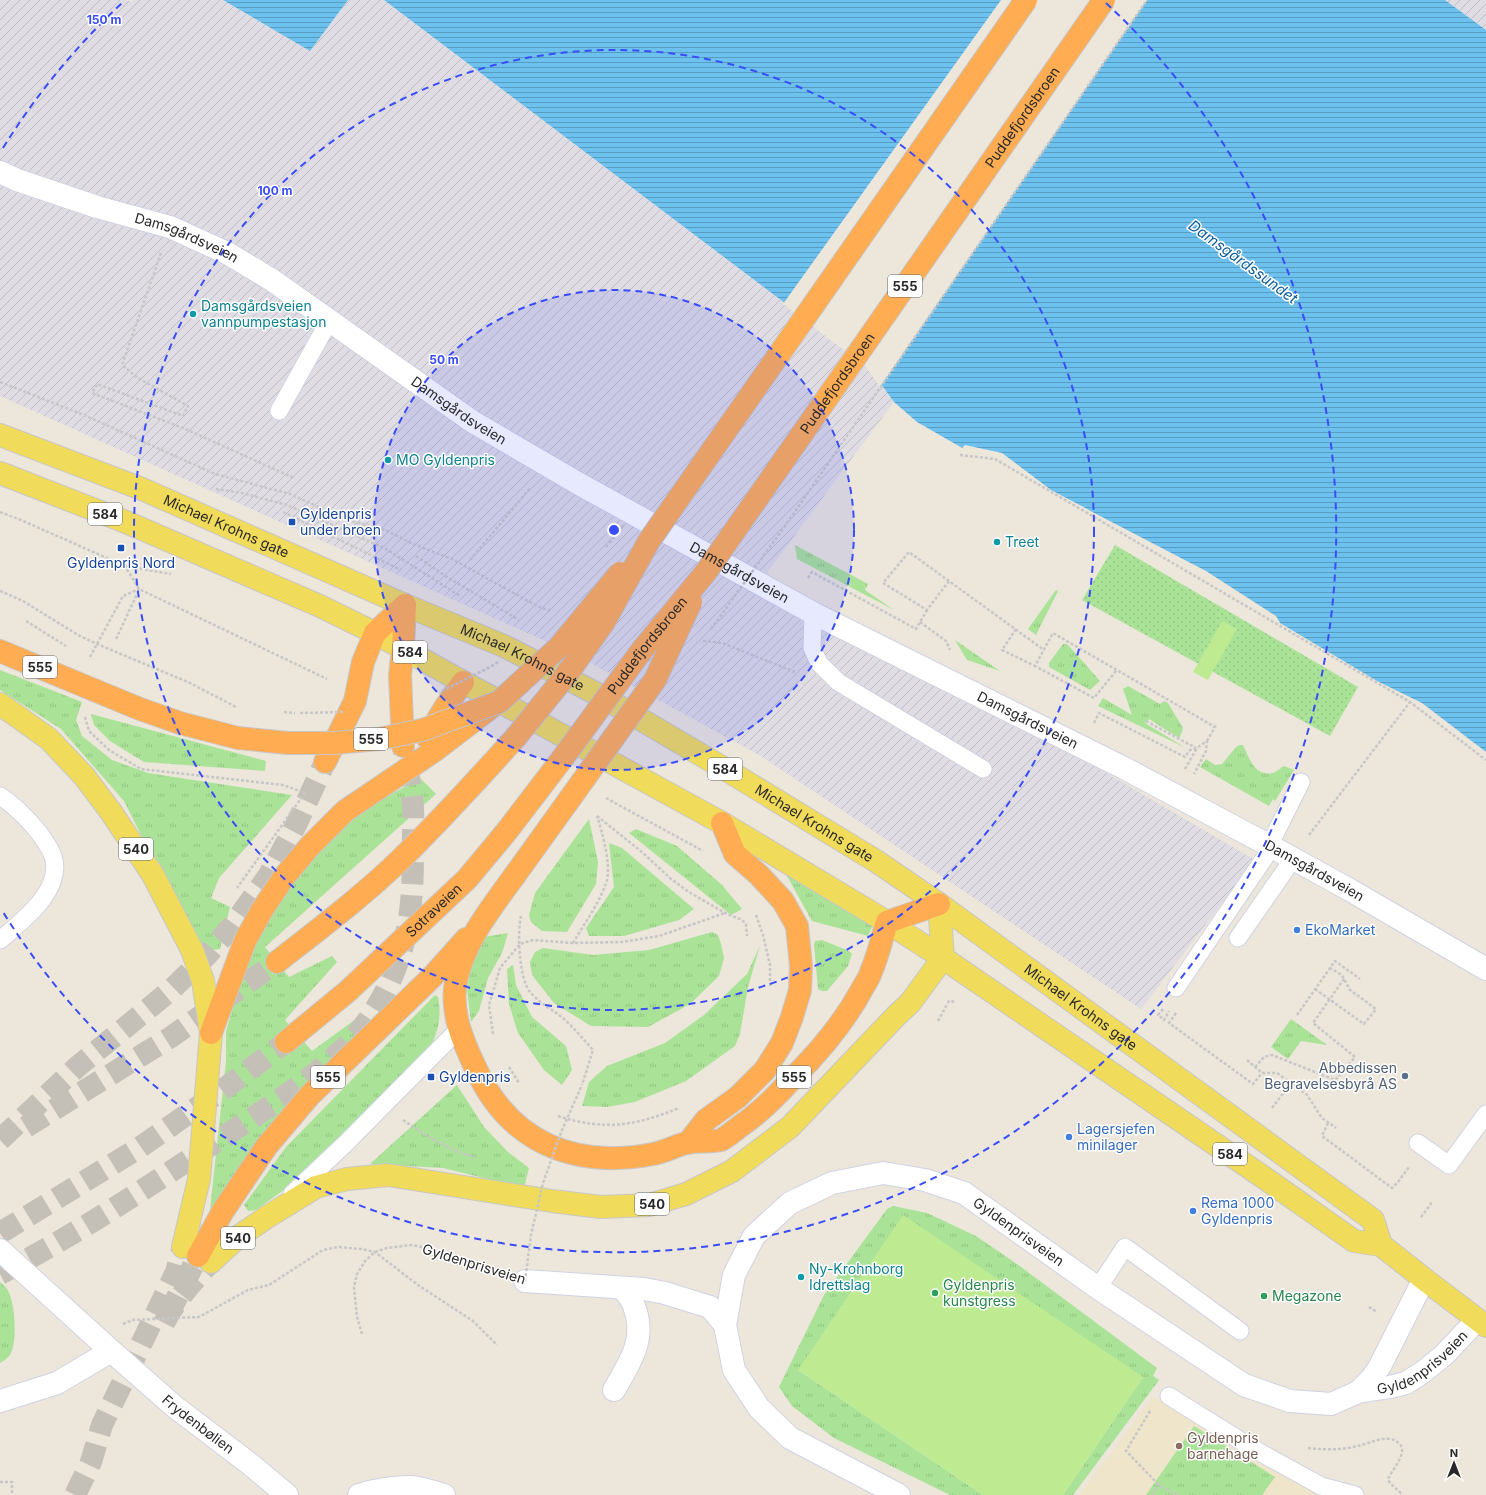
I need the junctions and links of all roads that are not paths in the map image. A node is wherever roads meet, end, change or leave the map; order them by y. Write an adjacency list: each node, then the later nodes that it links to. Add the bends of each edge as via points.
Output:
1 (1026, 0): 8 (highway, 555, bridge)
2 (1104, 0): 9 (highway, Puddefjordsbroen / 555, bridge)
3 (0, 172): 4 (street, Damsgårdsveien, via 97,207 170,228 227,253 272,280)
4 (329, 321): 5 (lane); 11 (street, Damsgårdsveien, via 473,422)
5 (279, 410)
6 (0, 436): 10 (main road, Michael Krohns gate / 584, via 142,489)
7 (0, 473): 12 (main road, 584, via 167,540 320,606)
8 (649, 541): 16 (highway, 555, bridge, via 559,647); 34 (highway, 555, bridge, via 604,622 567,674 516,737 401,858 340,913)
9 (706, 572): 20 (highway, Puddefjordsbroen / 555, bridge, via 642,650); 29 (highway, 555, bridge, via 655,680)
10 (405, 605): 12 (highway, 555); 13 (highway, 555); 28 (main road, Michael Krohns gate / 584, via 504,646 601,696 876,861)
11 (813, 613): 22 (lane, via 812,648 820,663 838,682); 26 (street, Damsgårdsveien, via 1117,764)
12 (375, 633): 13 (main road, 584); 21 (highway, 555, via 363,662 355,701)
13 (403, 648): 15 (main road, 584); 19 (highway, 555, via 400,675)
14 (0, 651): 16 (highway, 555, bridge, via 146,711 238,738 288,743 334,743 379,739 422,730)
15 (463, 682): 18 (highway); 25 (main road, 584)
16 (499, 702): 38 (highway, 555, via 434,752 346,811 310,846 284,877 244,941)
17 (0, 704): 38 (main road, 540, via 49,739 84,776 153,875 192,950 203,981)
18 (426, 740)
19 (403, 746)
20 (562, 759): 39 (highway, Sotraveien / 555, via 507,831 466,879 348,991)
21 (324, 762)
22 (983, 769)
23 (1301, 782): 26 (lane)
24 (0, 796): 32 (lane, via 33,825 45,841 53,856 54,869 53,879 46,893 27,916)
25 (722, 823): 30 (main road, 584); 41 (highway, via 735,854 783,901 797,926 802,966 800,990 782,1043 765,1070 738,1097 706,1120)
26 (1271, 846): 27 (street, Damsgårdsveien); 36 (lane)
27 (1294, 858): 31 (lane); 35 (street, Damsgårdsveien)
28 (939, 904): 30 (highway); 33 (main road); 44 (main road, Michael Krohns gate / 584, via 1373,1220)
29 (484, 920): 37 (highway, 555, via 463,956 456,983 455,1009); 46 (highway, 555, via 432,977 310,1095 262,1153)
30 (886, 922): 33 (main road, 584); 41 (highway, 555, via 871,972 852,1008 809,1062 752,1119 721,1140)
31 (1238, 938)
32 (0, 940)
33 (944, 958): 43 (main road, 540, via 910,1003 790,1127 732,1171 686,1194 649,1205 601,1207 388,1175 347,1179 316,1187); 44 (main road, 584, via 1354,1241)
34 (277, 962)
35 (1486, 969)
36 (1176, 988)
37 (459, 1029): 41 (highway, 555, via 481,1081 504,1114 531,1137 564,1152 593,1157 620,1158 655,1153); 43 (lane, via 345,1144)
38 (211, 1033): 46 (main road, 540, via 199,1179)
39 (286, 1042)
40 (1486, 1114): 42 (lane, via 1449,1165)
41 (688, 1143)
42 (1418, 1143)
43 (267, 1217): 46 (main road, 540, via 238,1238)
44 (1381, 1245): 48 (main road, 584)
45 (0, 1250): 54 (street, Frydenbølien)
46 (197, 1255)
47 (516, 1278): 49 (street, Gyldenprisveien)
48 (1424, 1279): 51 (main road, 584); 56 (street, Gyldenprisveien, via 1380,1366)
49 (622, 1288): 52 (street, Gyldenprisveien, via 665,1293 702,1303 710,1306); 55 (street, via 634,1305 640,1331 634,1356)
50 (1098, 1288): 52 (street, Gyldenprisveien, via 964,1192 925,1180 883,1173 832,1183 790,1203 754,1236 734,1275); 53 (lane, via 1125,1247); 56 (street, Gyldenprisveien, via 1244,1385 1290,1401 1331,1404)
51 (1482, 1323): 56 (street, Gyldenprisveien, via 1406,1382)
52 (725, 1325): 62 (street, Gyldenprisveien, via 734,1370 758,1408 790,1438)
53 (1240, 1331)
54 (111, 1351): 58 (street, via 57,1383); 59 (street, Frydenbølien, via 175,1407)
55 (614, 1390)
56 (1358, 1392)
57 (1169, 1396): 63 (lane, via 1252,1448 1320,1486)
58 (0, 1401)
59 (287, 1495)
60 (359, 1495): 61 (street, via 371,1491 412,1487)
61 (444, 1495)
62 (899, 1495)
63 (1355, 1495)

